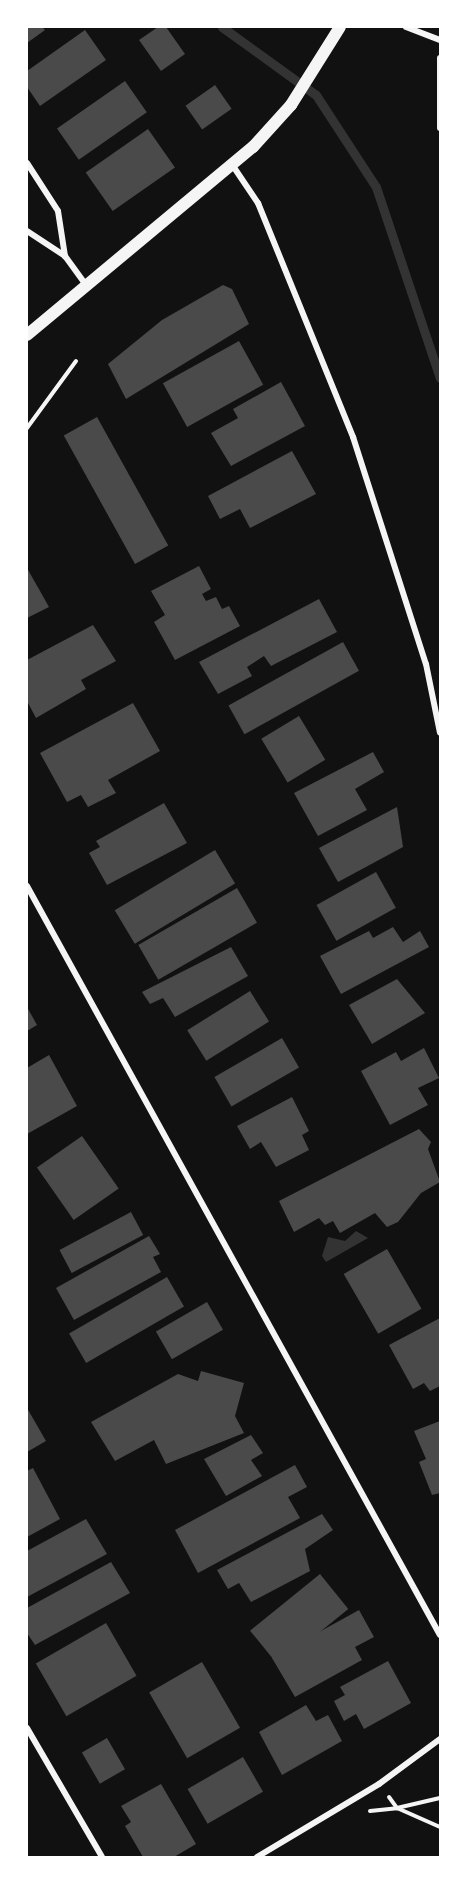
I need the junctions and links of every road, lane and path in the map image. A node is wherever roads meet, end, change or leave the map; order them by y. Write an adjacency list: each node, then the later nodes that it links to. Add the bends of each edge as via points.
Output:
1 (340, 27): 7 (main road, via 291,105)
2 (406, 27): 3 (street)
3 (440, 40)
4 (440, 58): 5 (street)
5 (440, 128)
6 (27, 163): 9 (street, via 58,211)
7 (233, 166): 10 (main road); 14 (street, via 258,203 353,437 426,664)
8 (27, 231): 9 (street)
9 (65, 256): 10 (street)
10 (87, 286): 11 (main road)
11 (27, 335)
12 (76, 361): 13 (path)
13 (27, 428)
14 (440, 733)
15 (27, 886): 16 (street)
16 (440, 1635)
17 (27, 1728): 23 (street)
18 (440, 1739): 24 (street, via 379,1784)
19 (440, 1798): 20 (path)
20 (397, 1808): 21 (path); 22 (path)
21 (358, 1817)
22 (440, 1827)
23 (102, 1857)
24 (256, 1857)

